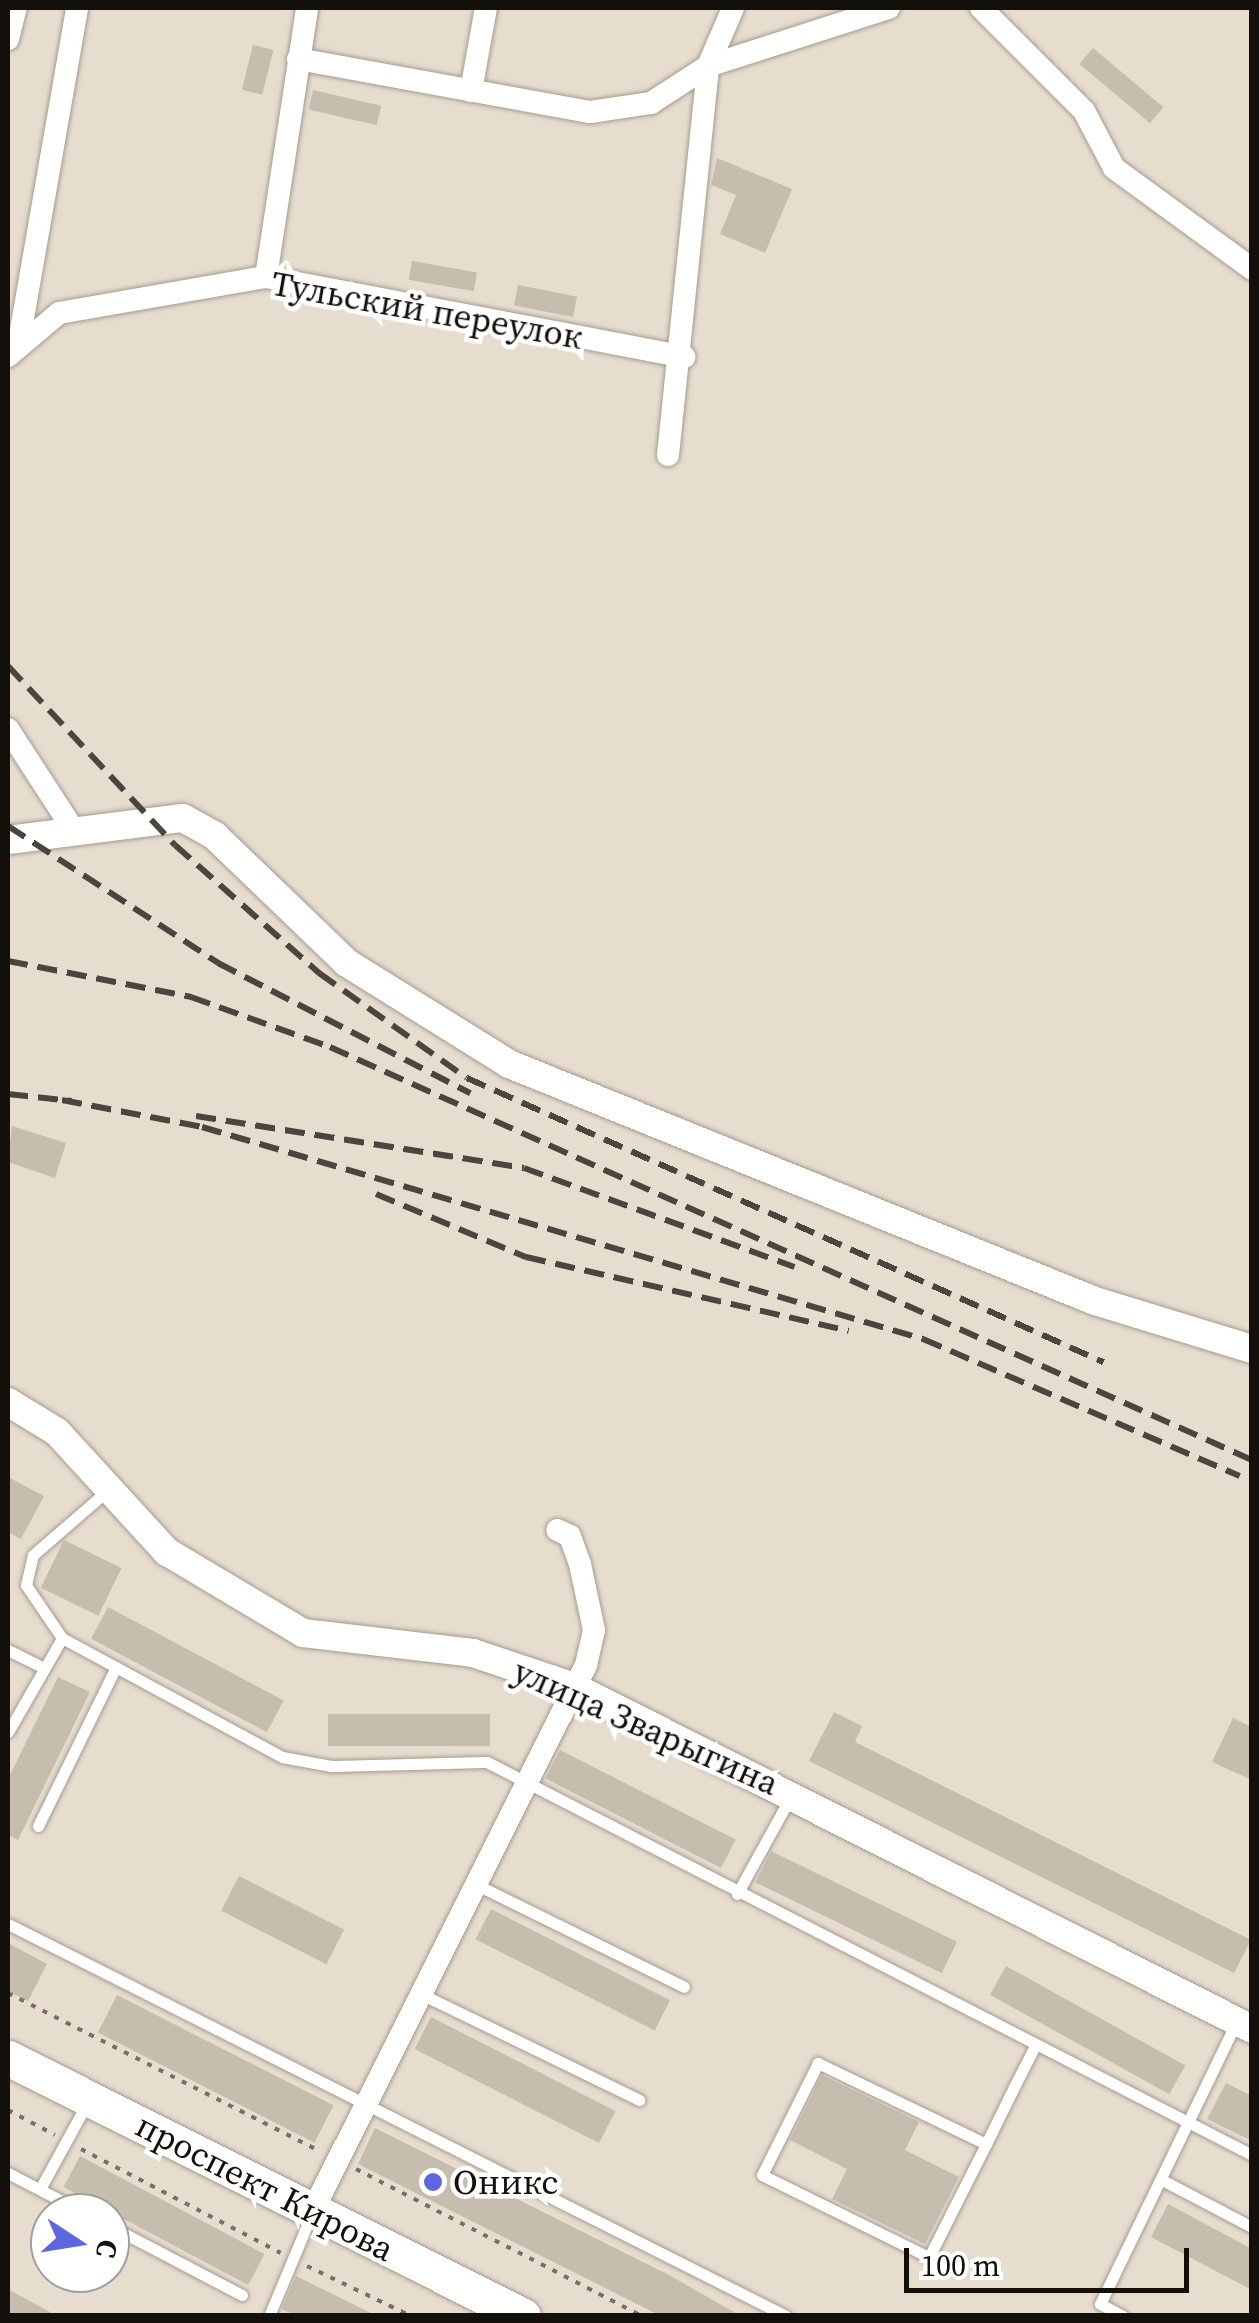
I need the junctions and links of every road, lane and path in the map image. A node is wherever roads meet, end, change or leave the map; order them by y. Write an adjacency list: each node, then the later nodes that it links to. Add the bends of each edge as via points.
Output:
1 (16, 8): 8 (street)
2 (77, 8): 15 (street)
3 (307, 8): 9 (street)
4 (486, 8): 11 (street)
5 (734, 8): 10 (street)
6 (889, 8): 10 (street)
7 (980, 8): 12 (street, via 1084,111 1114,168)
8 (8, 40)
9 (298, 59): 11 (street); 13 (street)
10 (708, 66): 11 (street, via 650,103 590,112); 16 (street)
11 (471, 91)
12 (1252, 269)
13 (266, 277): 15 (street, Тульский переулок, via 58,313); 16 (street, Тульский переулок)
14 (8, 322): 15 (street)
15 (13, 352)
16 (684, 356): 17 (street)
17 (668, 454)
18 (8, 730): 19 (street)
19 (76, 832): 20 (street); 21 (street, via 183,818 215,836 347,964 510,1064 1096,1301)
20 (8, 840)
21 (1252, 1348)
22 (8, 1402): 23 (street, улица Зварыгина, via 57,1432)
23 (108, 1490): 25 (lane, via 33,1555 26,1586); 29 (street, улица Зварыгина, via 167,1552 303,1633 473,1653)
24 (557, 1530): 29 (street, via 570,1536 594,1630)
25 (62, 1638): 27 (lane); 28 (lane)
26 (8, 1650): 28 (lane)
27 (116, 1667): 31 (lane, via 282,1757 331,1766 487,1762); 33 (lane)
28 (44, 1668): 30 (lane)
29 (574, 1686): 31 (street); 32 (street, улица Зварыгина)
30 (8, 1732)
31 (524, 1782): 34 (street); 35 (lane)
32 (793, 1792): 35 (lane); 39 (street, улица Зварыгина)
33 (38, 1826)
34 (473, 1883): 37 (lane); 38 (street)
35 (737, 1894): 40 (lane)
36 (8, 1924): 44 (lane)
37 (684, 1987)
38 (419, 1993): 43 (lane); 44 (street)
39 (1244, 2025): 46 (lane)
40 (1035, 2046): 46 (lane); 48 (lane)
41 (8, 2058): 42 (main road, проспект Кирова)
42 (89, 2100): 47 (lane); 54 (main road, проспект Кирова)
43 (638, 2100)
44 (366, 2101): 54 (street); 62 (lane)
45 (8, 2110): 47 (path)
46 (1184, 2119): 49 (lane); 51 (lane)
47 (66, 2141): 52 (lane); 57 (path)
48 (986, 2144): 48 (lane, via 929,2257 762,2175 818,2062)
49 (1252, 2155)
50 (8, 2172): 52 (lane)
51 (1162, 2180): 55 (lane); 63 (lane, via 1100,2304)
52 (40, 2189): 53 (lane)
53 (48, 2193)
54 (312, 2212): 57 (lane); 61 (main road, проспект Кирова)
55 (1252, 2227)
56 (130, 2236): 58 (lane)
57 (293, 2260): 59 (lane); 60 (path)
58 (242, 2295)
59 (269, 2316)
60 (411, 2316)
61 (523, 2316)
62 (786, 2316)
63 (1122, 2316)

